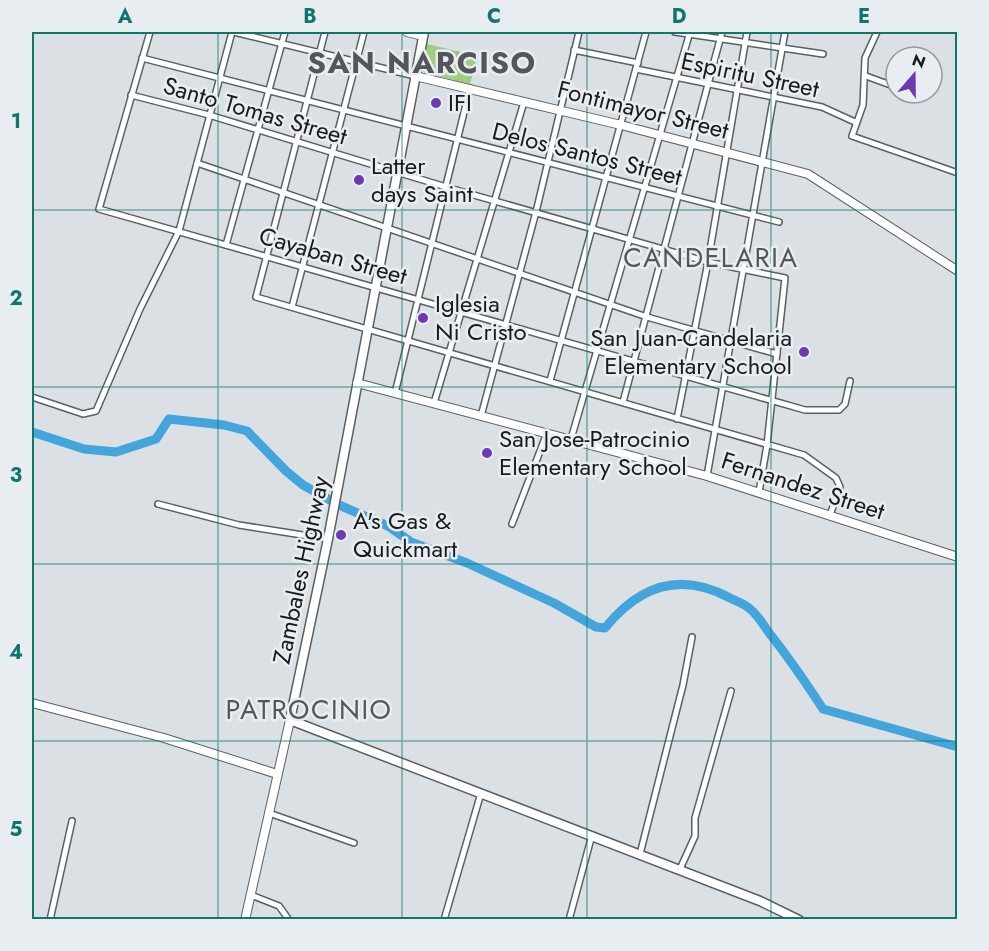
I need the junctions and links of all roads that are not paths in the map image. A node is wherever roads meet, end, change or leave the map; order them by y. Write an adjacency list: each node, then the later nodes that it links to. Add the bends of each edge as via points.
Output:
1 (150, 32): 23 (street)
2 (233, 32): 18 (street, Fontimayor Street); 26 (street)
3 (285, 32): 18 (street)
4 (325, 32): 21 (street)
5 (364, 32): 24 (street)
6 (407, 32): 15 (street)
7 (579, 32): 20 (street)
8 (646, 32): 25 (street)
9 (675, 32): 14 (street)
10 (722, 32): 16 (street)
11 (747, 32): 17 (street)
12 (785, 32): 19 (street)
13 (877, 32): 28 (street, via 865,58)
14 (689, 33): 16 (street); 29 (street)
15 (424, 34): 27 (main road, Zambales Highway)
16 (720, 38): 17 (street); 31 (street)
17 (745, 42): 19 (street); 34 (street)
18 (282, 43): 21 (street, Fontimayor Street); 33 (street)
19 (782, 48): 22 (street); 36 (street)
20 (574, 50): 25 (street, Espiritu Street); 39 (street)
21 (320, 52): 24 (street, Fontimayor Street); 37 (street)
22 (823, 54)
23 (142, 58): 26 (street, Delos Santos Street); 35 (street)
24 (356, 62): 27 (street, Fontimayor Street); 40 (street)
25 (637, 66): 29 (street, Espiritu Street); 43 (street)
26 (219, 76): 33 (street, Delos Santos Street); 41 (street)
27 (415, 76): 32 (street, Fontimayor Street); 44 (main road, Zambales Highway)
28 (866, 76): 30 (street); 42 (street, via 863,105)
29 (676, 77): 31 (street, Espiritu Street); 46 (street)
30 (884, 83)
31 (708, 84): 34 (street, Espiritu Street); 49 (street)
32 (470, 88): 38 (street, Fontimayor Street); 47 (street)
33 (269, 90): 37 (street, Delos Santos Street); 45 (street)
34 (736, 90): 36 (street, Espiritu Street); 50 (street)
35 (131, 95): 41 (street, Santo Tomas Street); 72 (street, Cayaban Street, via 99,209)
36 (774, 97): 42 (street, Espiritu Street, via 822,107); 53 (street)
37 (308, 101): 40 (street, Delos Santos Street); 48 (street)
38 (524, 102): 39 (street, Fontimayor Street); 52 (street)
39 (558, 109): 43 (street, Fontimayor Street); 55 (street)
40 (344, 110): 44 (street, Delos Santos Street); 51 (street)
41 (209, 115): 45 (street, Santo Tomas Street); 54 (street)
42 (855, 122): 57 (street, via 852,136)
43 (621, 125): 46 (street, Fontimayor Street); 58 (street)
44 (405, 126): 47 (street, Delos Santos Street); 56 (main road, Zambales Highway)
45 (257, 129): 48 (street, Santo Tomas Street); 59 (street)
46 (660, 134): 49 (street, Fontimayor Street); 61 (street)
47 (458, 140): 52 (street, Delos Santos Street); 60 (street)
48 (297, 141): 51 (street, Santo Tomas Street); 62 (street)
49 (692, 142): 50 (street, Fontimayor Street); 63 (street)
50 (727, 151): 53 (street, Fontimayor Street); 66 (street)
51 (332, 152): 56 (street, Santo Tomas Street); 65 (street)
52 (509, 154): 55 (street, Delos Santos Street); 64 (street)
53 (762, 160): 68 (street); 82 (street, Fontimayor Street, via 817,179)
54 (196, 163): 59 (street); 72 (street)
55 (547, 163): 58 (street, Delos Santos Street); 67 (street)
56 (396, 171): 60 (street, Santo Tomas Street); 70 (main road, Zambales Highway)
57 (957, 173)
58 (608, 177): 61 (street, Delos Santos Street); 71 (street)
59 (244, 179): 62 (street); 74 (street)
60 (446, 187): 64 (street, Santo Tomas Street); 75 (street)
61 (644, 187): 63 (street, Delos Santos Street); 73 (street)
62 (283, 193): 65 (street); 77 (street)
63 (678, 195): 66 (street, Delos Santos Street); 76 (street)
64 (495, 200): 67 (street, Santo Tomas Street); 78 (street)
65 (318, 206): 70 (street); 80 (street)
66 (717, 206): 68 (street, Delos Santos Street); 79 (street)
67 (536, 212): 71 (street, Santo Tomas Street); 83 (street)
68 (751, 214): 69 (street, Delos Santos Street); 81 (street)
69 (779, 222)
70 (386, 226): 75 (street); 84 (main road, Zambales Highway)
71 (593, 228): 73 (street, Santo Tomas Street); 85 (street)
72 (179, 231): 74 (street, Cayaban Street); 109 (street, via 96,411 82,414)
73 (629, 238): 76 (street, Santo Tomas Street); 87 (street)
74 (226, 244): 77 (street, Cayaban Street)
75 (432, 244): 78 (street); 86 (street)
76 (664, 248): 79 (street, Santo Tomas Street); 90 (street)
77 (267, 256): 80 (street, Cayaban Street); 88 (street, via 256,297)
78 (477, 259): 83 (street); 89 (street)
79 (708, 262): 81 (street, Santo Tomas Street); 93 (street)
80 (303, 266): 84 (street, Cayaban Street); 88 (street)
81 (743, 271): 96 (street); 99 (street, Santo Tomas Street, via 785,278)
82 (957, 271)
83 (520, 273): 85 (street); 91 (street)
84 (375, 286): 86 (street, Cayaban Street); 92 (main road, Zambales Highway)
85 (576, 292): 87 (street); 95 (street)
86 (419, 299): 89 (street, Cayaban Street); 94 (street)
87 (610, 304): 90 (street); 97 (street)
88 (292, 307): 92 (street)
89 (462, 311): 91 (street, Cayaban Street); 98 (street)
90 (647, 317): 93 (street); 100 (street)
91 (506, 326): 95 (street, Cayaban Street); 101 (street)
92 (367, 328): 94 (street); 105 (main road, Zambales Highway)
93 (695, 332): 96 (street); 102 (street)
94 (409, 340): 98 (street); 108 (street)
95 (562, 342): 97 (street, Cayaban Street); 103 (street)
96 (731, 343): 99 (street); 106 (street)
97 (596, 351): 100 (street, Cayaban Street); 107 (street)
98 (450, 352): 101 (street); 112 (street)
99 (777, 354): 110 (street)
100 (634, 362): 102 (street, Cayaban Street); 111 (street)
101 (496, 366): 103 (street); 113 (street)
102 (686, 376): 106 (street, Cayaban Street); 114 (street)
103 (550, 381): 107 (street)
104 (850, 381): 110 (street, Cayaban Street, via 845,404 839,410 817,412)
105 (357, 383): 108 (street, Fernandez Street); 124 (main road, Zambales Highway)
106 (723, 386): 110 (street, Cayaban Street); 115 (street)
107 (585, 391): 111 (street); 117 (street)
108 (396, 393): 112 (street, Fernandez Street)
109 (32, 397)
110 (770, 401): 118 (street)
111 (623, 402): 114 (street)
112 (434, 403): 113 (street, Fernandez Street)
113 (481, 416): 116 (street, Fernandez Street)
114 (677, 419): 115 (street)
115 (714, 430): 118 (street); 119 (street)
116 (547, 433): 117 (street, Fernandez Street); 123 (street)
117 (571, 439): 119 (street, Fernandez Street)
118 (767, 445): 120 (street); 122 (street, via 804,455 836,478 840,487)
119 (707, 476): 120 (street, Fernandez Street)
120 (759, 492): 122 (street, Fernandez Street)
121 (158, 504): 124 (street, via 239,525)
122 (830, 515): 125 (street, Fernandez Street)
123 (512, 524)
124 (328, 539): 129 (main road, Zambales Highway)
125 (957, 557)
126 (692, 637): 136 (street)
127 (731, 691): 137 (street, via 695,818 695,836)
128 (32, 704): 130 (street, via 164,738)
129 (290, 720): 130 (street); 131 (main road)
130 (277, 774): 132 (street)
131 (481, 792): 134 (main road); 142 (street)
132 (269, 813): 135 (street); 138 (street)
133 (72, 821): 139 (street)
134 (592, 835): 136 (main road); 143 (street)
135 (354, 843)
136 (640, 854): 137 (main road)
137 (680, 869): 144 (main road)
138 (251, 895): 140 (street); 141 (street, via 279,906)
139 (50, 920)
140 (245, 920)
141 (289, 920)
142 (444, 920)
143 (569, 920)
144 (799, 920)

